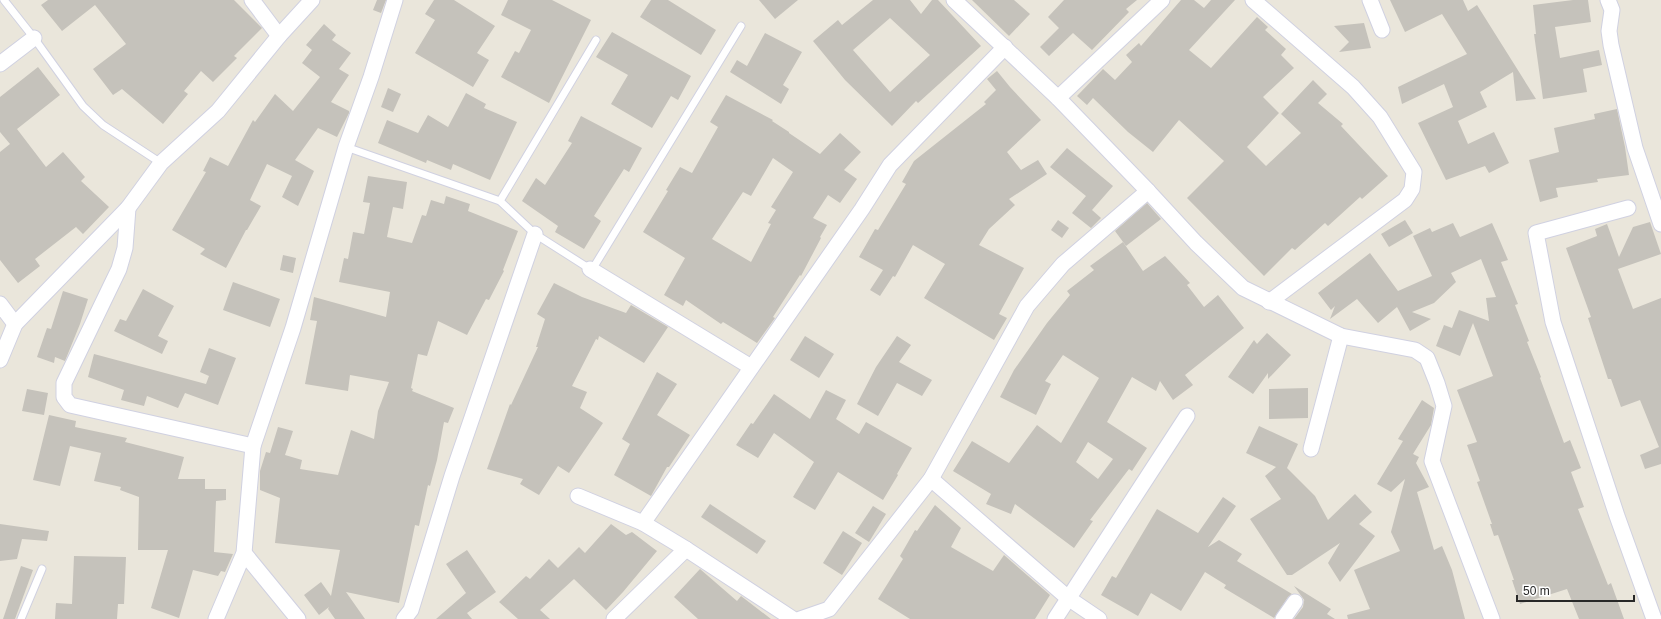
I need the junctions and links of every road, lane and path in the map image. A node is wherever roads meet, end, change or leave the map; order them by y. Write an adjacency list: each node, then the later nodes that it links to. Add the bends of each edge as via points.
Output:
1 (4, 0): 13 (lane)
2 (252, 0): 12 (street)
3 (312, 0): 12 (street)
4 (395, 0): 18 (street)
5 (954, 0): 15 (street)
6 (1162, 0): 17 (street)
7 (1253, 0): 27 (street, via 1353,87 1380,117 1414,172 1412,189 1405,200)
8 (1370, 0): 11 (street)
9 (1608, 0): 24 (street, via 1612,10 1609,31 1611,45 1635,148)
10 (741, 26): 26 (lane, via 595,265)
11 (1382, 30)
12 (279, 36): 19 (street, via 218,111)
13 (34, 38): 16 (street); 19 (lane, via 83,106 103,125)
14 (596, 40): 21 (lane)
15 (1005, 47): 17 (street); 32 (street, via 890,165 862,210)
16 (0, 64)
17 (1058, 98): 20 (street)
18 (346, 147): 21 (lane); 34 (street, via 293,328)
19 (161, 163): 22 (street)
20 (1148, 191): 27 (street, via 1224,272 1243,288); 36 (street, via 1063,264 1027,306)
21 (500, 201): 25 (lane)
22 (128, 208): 29 (street); 34 (street, via 125,248 120,269 64,383 64,397 70,405)
23 (1628, 208): 55 (street, via 1536,233 1553,322)
24 (1661, 224)
25 (535, 234): 26 (lane); 47 (street, via 452,476 411,610)
26 (590, 269): 32 (street)
27 (1269, 302): 30 (street)
28 (0, 304): 29 (street)
29 (15, 324): 31 (street)
30 (1341, 336): 35 (street); 54 (street, via 1415,350 1427,358 1444,406 1432,461)
31 (0, 360)
32 (751, 367): 38 (street)
33 (1187, 416): 42 (street)
34 (253, 446): 40 (street)
35 (1312, 449)
36 (931, 479): 42 (street); 50 (street, via 829,609)
37 (578, 496): 38 (street)
38 (643, 523): 39 (street)
39 (686, 549): 48 (street); 49 (street)
40 (244, 553): 45 (street); 46 (street)
41 (42, 569): 44 (lane)
42 (1068, 598): 51 (street); 52 (street)
43 (1295, 602): 53 (street)
44 (21, 619)
45 (216, 619)
46 (298, 619)
47 (404, 619)
48 (614, 619)
49 (793, 619)
50 (800, 619)
51 (1055, 619)
52 (1099, 619)
53 (1284, 619)
54 (1492, 619)
55 (1654, 619)

